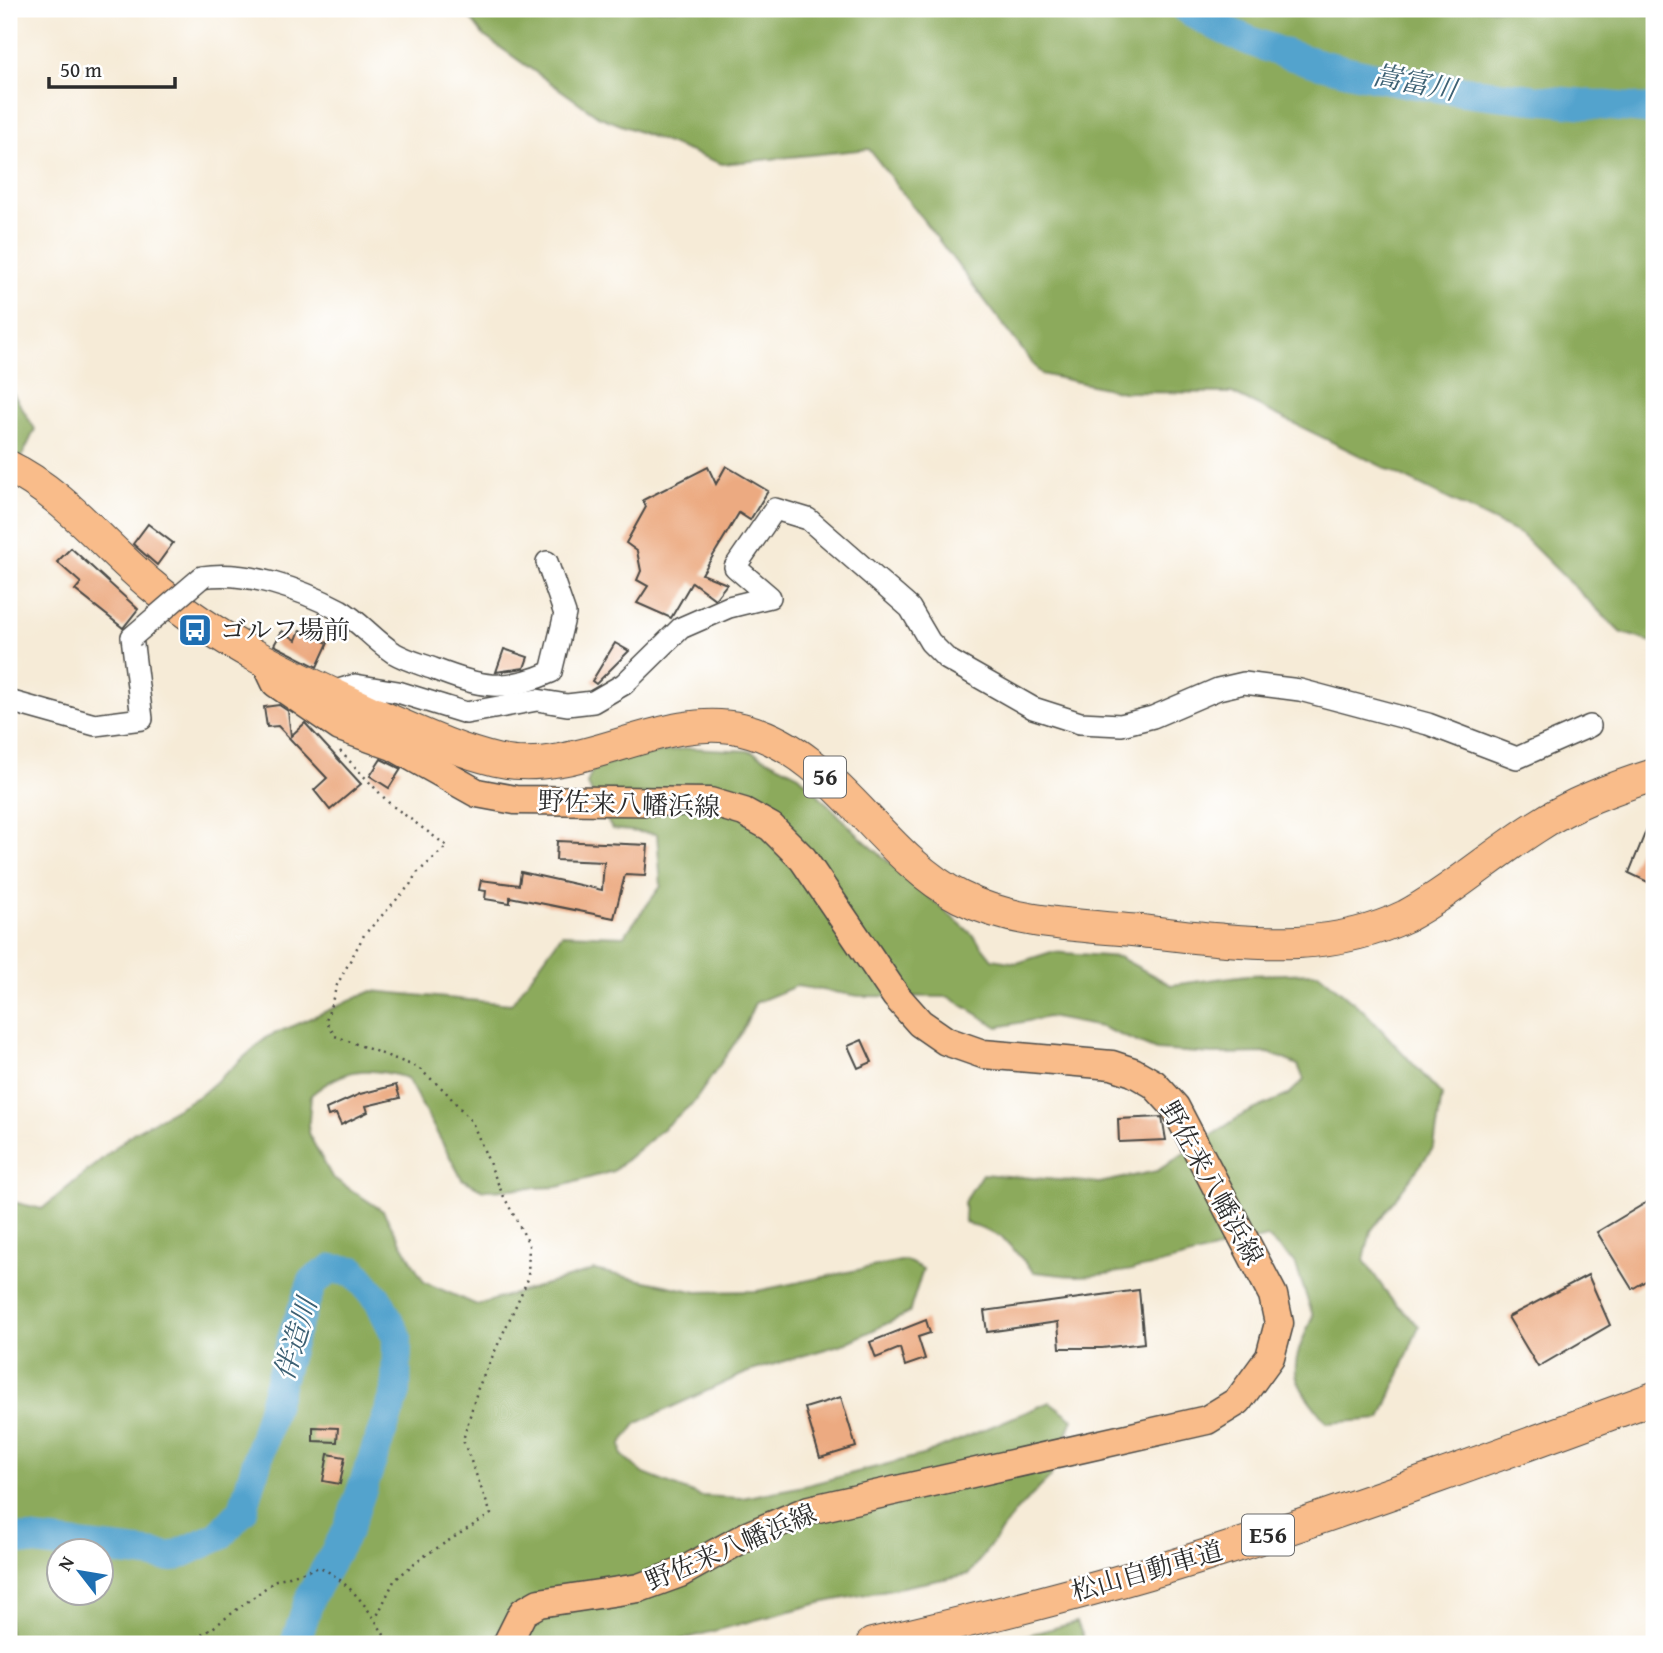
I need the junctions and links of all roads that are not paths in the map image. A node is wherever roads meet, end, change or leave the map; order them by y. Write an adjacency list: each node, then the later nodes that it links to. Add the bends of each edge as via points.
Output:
1 (9, 467): 3 (highway, 56, via 83,523 196,621)
2 (547, 562): 5 (street, bridge, via 565,614 551,672 526,683 494,688 465,681 397,655 342,611 286,587 224,574 202,577 132,636 142,719 95,725)
3 (267, 664): 4 (highway, 56); 9 (main road, 野佐来八幡浜線, via 276,683 340,727 393,747 477,793 514,800 710,802 744,812 771,827 803,859 896,996 920,1023 946,1041 983,1054 1112,1065 1154,1084 1175,1107 1275,1305 1279,1323 1270,1357 1238,1401 1207,1420 809,1510 639,1588 539,1603 523,1612)
4 (328, 692): 6 (street, via 355,685 398,692 466,713 537,700 567,705 593,702 624,684 681,628 729,607 770,597 734,567 775,509 808,519 910,608 930,642 947,659 1033,708 1080,723 1122,725 1153,717 1218,688 1244,683 1300,690 1428,724 1517,758); 7 (highway, 56, via 454,749 503,762 549,762 700,726 741,728 784,745 821,773 922,872 962,898 1025,919 1224,940 1300,942 1366,932 1406,916 1539,824 1605,790)
5 (9, 701)
6 (1590, 726)
7 (1654, 775)
8 (1654, 1398): 10 (highway, 松山自動車道 / E56, via 1217,1552 969,1622)
9 (507, 1644)
10 (872, 1644)

